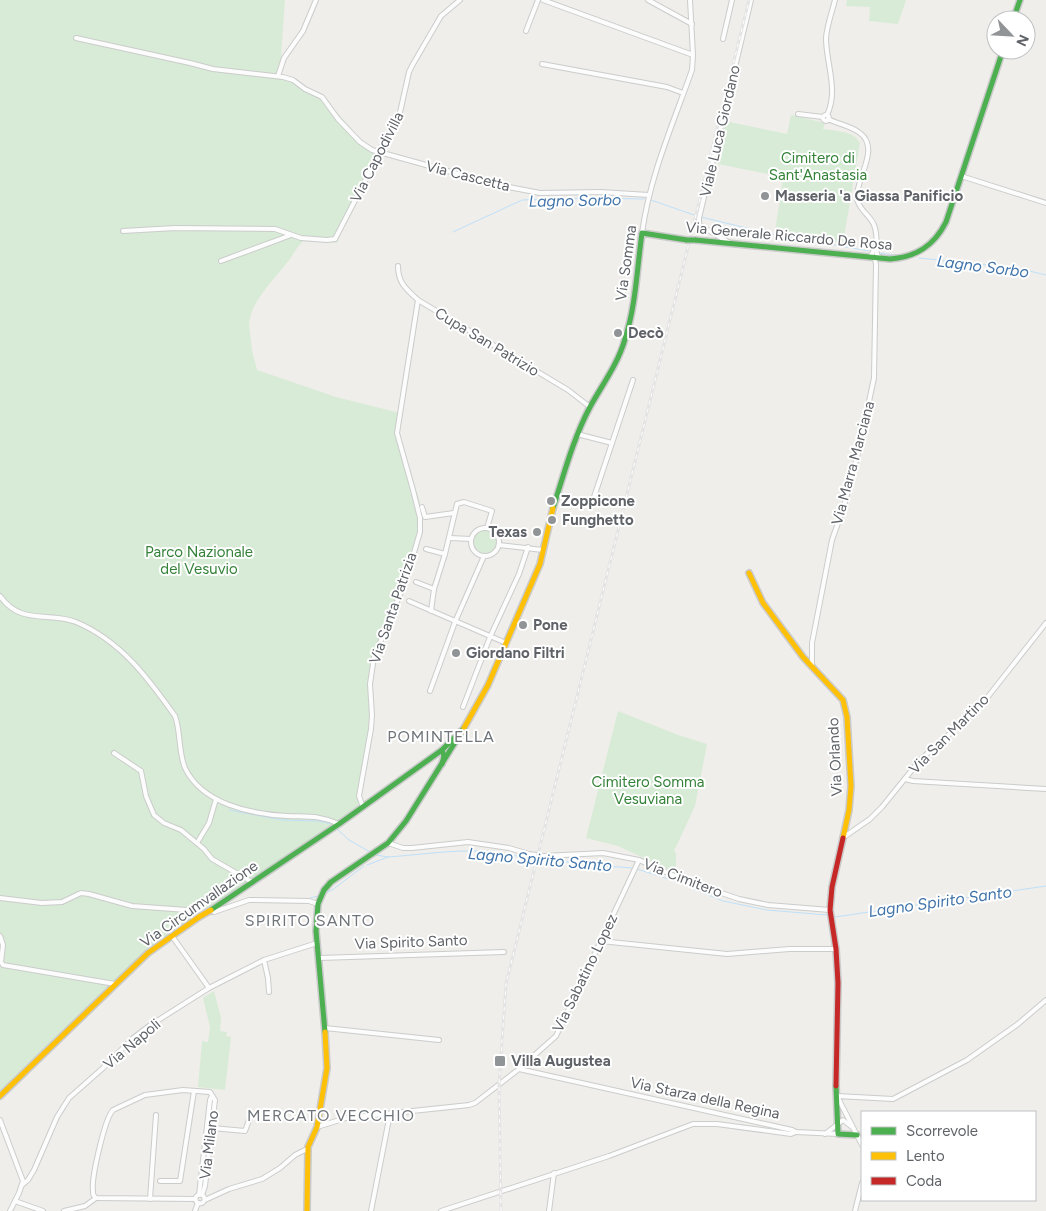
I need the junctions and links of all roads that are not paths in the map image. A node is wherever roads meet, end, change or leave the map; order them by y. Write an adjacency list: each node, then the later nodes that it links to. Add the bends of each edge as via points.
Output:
1 (316, 0): 17 (street, via 303,31 284,58)
2 (460, 0): 21 (street, Via Capodivilla, via 441,16 413,64 399,117)
3 (538, 0): 11 (street)
4 (543, 0): 14 (street)
5 (648, 0): 10 (street)
6 (690, 0): 10 (street, Via Somma)
7 (732, 0): 13 (street)
8 (752, 0): 28 (street, Viale Luca Giordano, via 699,218 701,226)
9 (835, 0): 20 (street, via 826,36 832,92)
10 (692, 24): 14 (street, Via Somma)
11 (526, 31)
12 (76, 38): 17 (street, Via Cascetta, via 213,69)
13 (723, 39)
14 (694, 55): 18 (street, Via Somma)
15 (1000, 60): 22 (main road, Via Generale Riccardo De Rosa)
16 (542, 64): 18 (street, via 667,87)
17 (278, 76): 21 (street, Via Cascetta, via 293,80 322,97 338,120 360,142)
18 (683, 93): 23 (street, Via Somma)
19 (798, 114): 20 (street, Via Marra Marciana)
20 (826, 117): 29 (street, Via Marra Marciana, via 860,133 868,144 857,200 874,224)
21 (378, 152): 23 (street, Via Cascetta, via 485,182 540,192); 27 (street, Via Capodivilla, via 335,239)
22 (961, 176): 24 (street); 31 (main road, Via Generale Riccardo De Rosa, via 946,222 934,242 913,255 897,259)
23 (649, 195): 26 (street, Via Somma)
24 (1046, 204)
25 (123, 232): 27 (street, via 243,228 275,230)
26 (642, 233): 28 (main road, Via Generale Riccardo De Rosa, bridge); 36 (main road, Via Somma, via 625,341)
27 (291, 235): 32 (street)
28 (732, 244): 30 (main road, Via Generale Riccardo De Rosa)
29 (876, 244): 30 (street); 31 (street, Via Marra Marciana)
30 (868, 257): 31 (main road, Via Generale Riccardo De Rosa)
31 (878, 258): 61 (street, Via Marra Marciana, via 874,378 856,463 832,540 812,643)
32 (221, 261)
33 (398, 266): 34 (street, Cupa San Patrizio, via 398,276 405,288)
34 (418, 300): 36 (street, Cupa San Patrizio); 69 (street, Via Santa Patrizia, via 398,433 420,518 420,532 406,580 374,657 370,684 371,729 358,796)
35 (633, 380): 38 (street)
36 (590, 407): 37 (main road, Via Somma)
37 (577, 434): 38 (street); 48 (main road, Via Somma, via 549,520)
38 (612, 443): 39 (street)
39 (592, 503)
40 (422, 507): 41 (street, via 425,517)
41 (454, 513): 42 (street, via 457,504 464,502 492,511); 43 (street)
42 (487, 528): 44 (street, via 479,529); 45 (street, via 498,536)
43 (450, 538): 44 (street); 49 (street)
44 (471, 539): 50 (street, via 475,552)
45 (499, 545): 46 (street); 50 (street, via 495,552)
46 (528, 547): 48 (street); 59 (street)
47 (426, 549): 49 (street)
48 (544, 550): 60 (main road, Via Somma)
49 (445, 554): 53 (street)
50 (484, 556): 57 (street)
51 (750, 572): 61 (main road, Via Orlando, via 763,603)
52 (416, 582): 53 (street)
53 (434, 589): 56 (street)
54 (0, 596): 68 (street, via 9,606 28,616 76,622 125,653 175,716 185,767 200,788)
55 (409, 601): 56 (street)
56 (431, 611): 57 (street)
57 (455, 622): 59 (street); 62 (street)
58 (1046, 623): 66 (street, Via San Martino, via 979,708 926,755)
59 (490, 637): 60 (street); 63 (street)
60 (506, 643): 65 (main road, Via Somma, via 475,710)
61 (812, 666): 71 (main road, Via Orlando, via 838,694 845,708 851,786)
62 (430, 691)
63 (463, 707)
64 (114, 752): 72 (street, via 141,771 154,816)
65 (445, 753): 69 (main road, Via Circumvallazione, via 434,757); 73 (main road, Via Somma, via 442,765 406,822)
66 (905, 779): 67 (street); 71 (street, Via San Martino, via 870,819)
67 (1046, 789)
68 (216, 798): 70 (street, via 261,814 319,817); 72 (street, via 210,823)
69 (363, 807): 70 (main road, Via Circumvallazione)
70 (339, 824): 75 (main road, Via Circumvallazione)
71 (844, 837): 78 (main road, Via Orlando)
72 (197, 843): 75 (street, via 212,859)
73 (388, 843): 74 (street, Via Cimitero, via 412,848 468,842 544,856 603,853); 77 (main road, via 331,882)
74 (639, 860): 78 (street, Via Cimitero, via 739,899); 81 (street, Via Sabatino Lopez)
75 (252, 882): 80 (main road, Via Circumvallazione, bridge)
76 (0, 898): 77 (street, via 62,902 81,893 132,906 214,912 249,900)
77 (318, 904): 82 (main road)
78 (830, 910): 83 (main road)
79 (0, 936): 87 (street, via 3,945 0,962)
80 (172, 936): 89 (main road, Via Circumvallazione); 90 (street)
81 (602, 941): 83 (street, via 728,954); 95 (street, Via Sabatino Lopez, via 556,1036)
82 (317, 944): 85 (main road); 86 (street, Via Napoli)
83 (836, 949): 99 (main road)
84 (504, 952): 85 (street, Via Spirito Santo)
85 (319, 958): 93 (main road)
86 (264, 960): 90 (street, Via Napoli); 91 (street)
87 (4, 965): 88 (street); 89 (street)
88 (0, 970)
89 (115, 984): 97 (main road, Via Circumvallazione)
90 (209, 988): 116 (street, Via Napoli, via 132,1039 69,1098 34,1170)
91 (269, 992)
92 (1046, 1000): 99 (street, via 967,1060 893,1099)
93 (325, 1028): 94 (street); 105 (main road, via 327,1068)
94 (439, 1040)
95 (519, 1069): 100 (street, Via Sabatino Lopez, via 476,1103); 108 (street, Via Starza della Regina)
96 (194, 1091): 98 (street, Via Milano, via 210,1092); 115 (street, Via Milano, via 180,1181); 119 (street, Via Milano, via 172,1090 136,1098 110,1112 95,1172 93,1193)
97 (0, 1096)
98 (212, 1096): 107 (street, Via Milano, via 215,1100); 118 (street, Via Milano)
99 (837, 1096): 104 (main road); 106 (street)
100 (390, 1114): 105 (street, Via Sabatino Lopez, via 346,1118); 129 (street)
101 (156, 1115): 120 (street)
102 (250, 1115): 107 (street, via 245,1131)
103 (0, 1120): 116 (street)
104 (837, 1125): 106 (street, via 843,1120); 109 (street); 110 (main road)
105 (317, 1127): 113 (main road)
106 (852, 1127): 111 (street)
107 (212, 1128): 118 (street, Via Milano, via 205,1186)
108 (796, 1132): 109 (street, Via Starza della Regina); 114 (street, Via Starza della Regina, via 693,1124)
109 (825, 1134): 110 (street, Via Starza della Regina)
110 (838, 1134): 111 (main road, Via Starza della Regina)
111 (857, 1135): 112 (street)
112 (861, 1143)
113 (307, 1148): 122 (street, via 262,1179); 128 (main road)
114 (554, 1174): 130 (street, Via Starza della Regina); 131 (street)
115 (160, 1181)
116 (22, 1185): 121 (street, Via Napoli)
117 (861, 1187): 132 (street)
118 (200, 1195): 122 (street); 122 (street)
119 (96, 1198): 120 (street); 125 (street, via 85,1206)
120 (150, 1199): 122 (street)
121 (15, 1201): 123 (street, Via Napoli); 124 (street)
122 (200, 1201): 126 (street); 127 (street)
123 (10, 1211)
124 (43, 1211)
125 (64, 1211)
126 (195, 1211)
127 (202, 1211)
128 (307, 1211)
129 (371, 1211)
130 (441, 1211)
131 (549, 1211)
132 (855, 1211)

